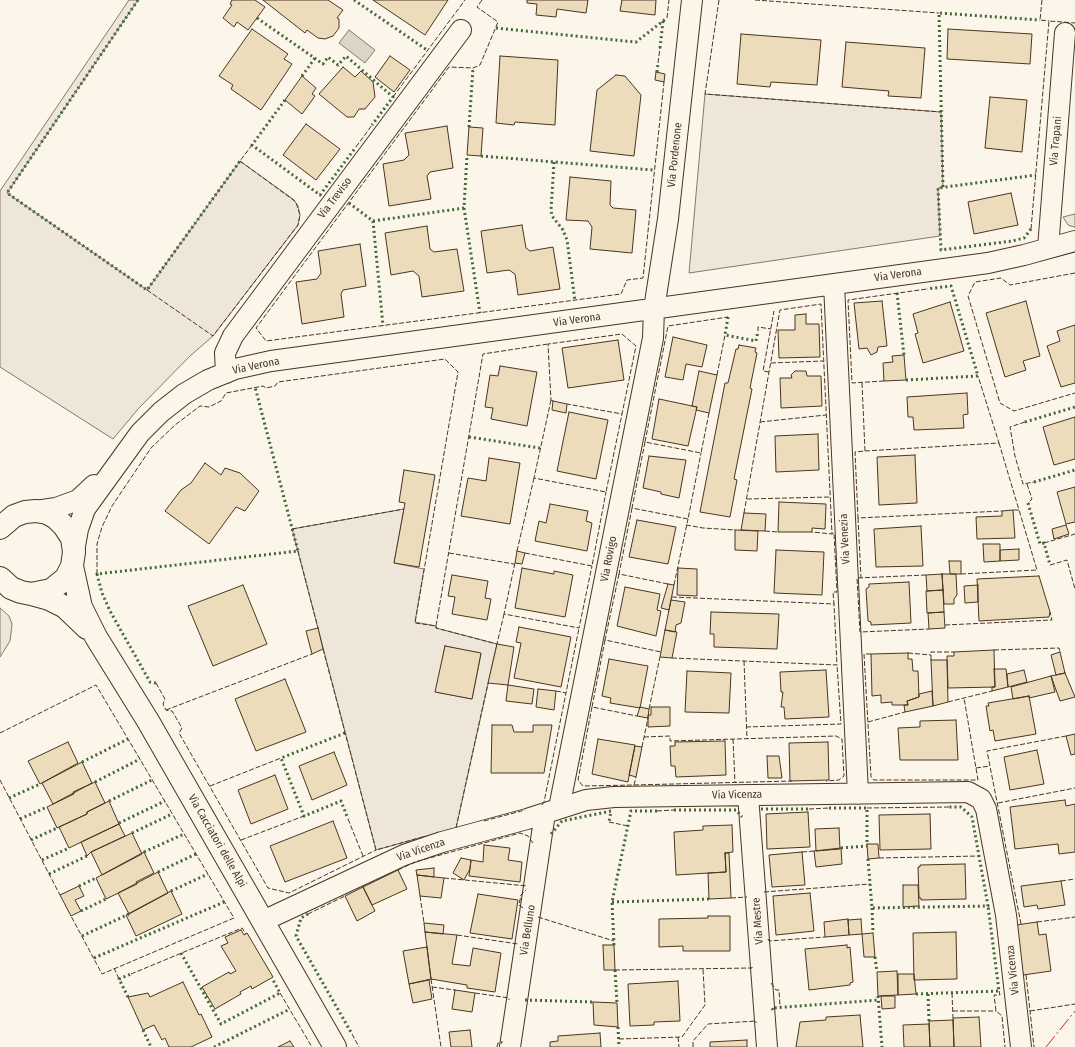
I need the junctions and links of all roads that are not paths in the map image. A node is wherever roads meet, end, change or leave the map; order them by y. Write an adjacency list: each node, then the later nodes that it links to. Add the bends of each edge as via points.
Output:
1 (692, 0): 7 (street, Via Pordenone, via 668,219)
2 (461, 30): 8 (street, Via Treviso, via 233,336 225,353)
3 (1065, 33): 5 (street, Via Trapani)
4 (1075, 240): 5 (street, Via Verona)
5 (1048, 248): 6 (street, Via Verona, via 1000,261)
6 (834, 284): 7 (street, Via Verona); 15 (street, Via Venezia)
7 (654, 309): 8 (street, Via Verona, via 271,361); 17 (street, Via Rovigo, via 653,338)
8 (226, 373): 9 (street, Via Verona, via 196,386 161,412 140,433)
9 (113, 468): 10 (street, Via Verona, via 78,500 56,508); 12 (street, Via Verona, via 85,509 78,529)
10 (36, 511): 11 (street, via 14,516); 12 (street, Via Cacciatori delle Alpi, via 56,518 64,526 72,538)
11 (0, 528)
12 (73, 558): 13 (street, Via Cacciatori delle Alpi, via 66,578 59,585 41,593); 14 (street, Via Cacciatori delle Alpi, via 81,607)
13 (11, 587): 14 (street, Via Cacciatori delle Alpi, via 49,599 65,608)
14 (96, 637): 18 (street, Via Cacciatori delle Alpi, via 148,721)
15 (858, 794): 16 (street, Via Vicenza); 22 (street, Via Vicenza, via 968,792 983,802 1006,915)
16 (748, 795): 17 (street, Via Vicenza, via 600,798); 21 (street, Via Mestre)
17 (552, 811): 18 (street, Via Vicenza, via 404,855); 20 (street, Via Belluno)
18 (263, 921): 19 (street, Via Cacciatori delle Alpi)
19 (335, 1047)
20 (510, 1047)
21 (767, 1047)
22 (1021, 1047)

